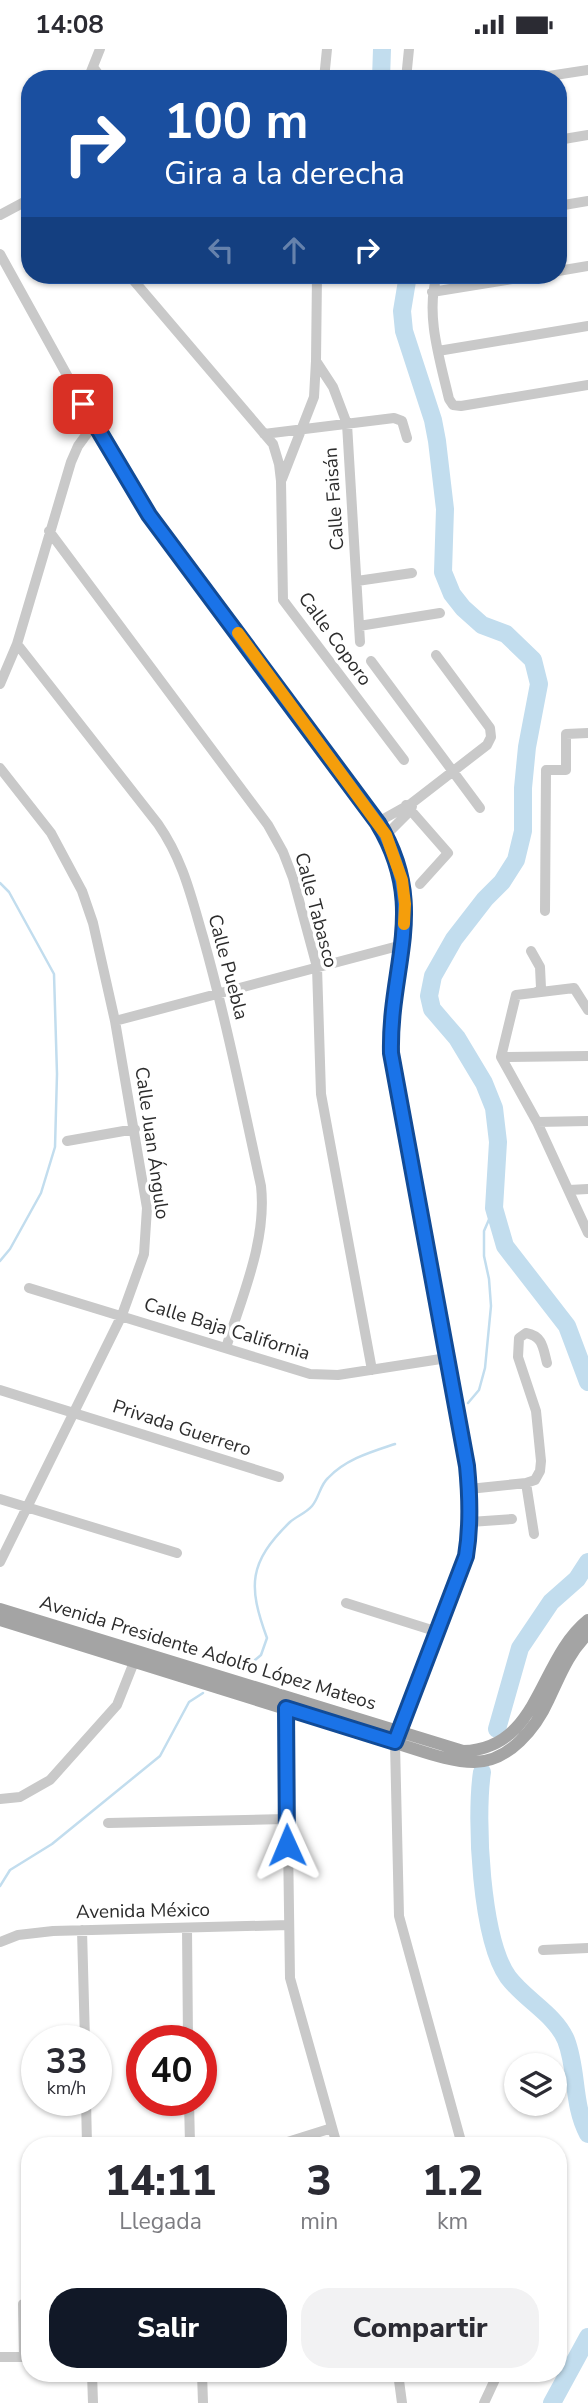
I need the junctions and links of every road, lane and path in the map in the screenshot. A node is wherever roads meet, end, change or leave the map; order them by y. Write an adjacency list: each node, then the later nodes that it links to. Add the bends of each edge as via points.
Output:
1 (100, 49): 4 (street)
2 (327, 49): 7 (street)
3 (409, 49): 8 (street)
4 (93, 67): 5 (street); 6 (street)
5 (92, 70)
6 (95, 70)
7 (325, 70)
8 (407, 70)
9 (588, 70): 10 (street)
10 (567, 73)
11 (588, 135): 12 (street)
12 (567, 138)
13 (588, 201): 15 (street)
14 (21, 204): 16 (street)
15 (567, 204)
16 (0, 215)
17 (0, 254): 29 (street)
18 (588, 266): 19 (street)
19 (567, 270)
20 (137, 284): 32 (street, Calle Coporo)
21 (317, 284): 27 (street, Calle Coporo)
22 (434, 284): 24 (street)
23 (481, 284): 24 (street)
24 (432, 292): 26 (street)
25 (588, 326): 26 (street)
26 (438, 351): 28 (street, via 453,405)
27 (316, 361): 30 (street, Calle Faisán, via 333,387); 31 (street, Calle Coporo, via 314,397)
28 (588, 385)
29 (94, 423): 35 (street, via 71,461); 51 (street, via 149,515)
30 (347, 424): 31 (street); 33 (street, via 398,419); 37 (street, Calle Faisán)
31 (301, 430): 32 (street); 34 (street, Calle Coporo)
32 (264, 435): 34 (street, Calle Coporo, via 276,453)
33 (407, 438)
34 (281, 481): 46 (street, Calle Coporo, via 283,600)
35 (48, 531): 41 (street); 57 (street, Calle Tabasco, via 268,825 293,878)
36 (412, 573): 37 (street)
37 (357, 581): 39 (street, Calle Faisán)
38 (440, 614): 39 (street)
39 (359, 625): 40 (street, Calle Faisán)
40 (360, 642)
41 (17, 644): 44 (street); 61 (street, Calle Puebla, via 173,846)
42 (436, 655): 48 (street, via 490,728 487,745)
43 (370, 661): 48 (street)
44 (0, 684)
45 (588, 733): 54 (street, via 566,734 566,770 546,770)
46 (404, 760)
47 (0, 768): 63 (street, Calle Juan Ángulo, via 51,833 82,891 100,947)
48 (453, 772): 49 (street); 50 (street)
49 (410, 806): 51 (street); 52 (street); 53 (street, via 448,853)
50 (480, 809)
51 (378, 823): 52 (street)
52 (386, 835): 55 (street, via 404,891)
53 (420, 884)
54 (545, 911)
55 (402, 945): 57 (street); 76 (street, via 391,1053)
56 (531, 950): 58 (street)
57 (317, 967): 61 (street); 78 (street, Calle Tabasco, via 321,1094)
58 (540, 967): 59 (street); 60 (street)
59 (553, 990): 60 (street); 62 (street, via 574,988)
60 (538, 991): 65 (street, via 516,995)
61 (219, 992): 63 (street); 75 (street, Calle Puebla, via 263,1210)
62 (588, 1010)
63 (115, 1021): 68 (street, Calle Juan Ángulo)
64 (588, 1056): 65 (street)
65 (501, 1057): 67 (street)
66 (588, 1121): 67 (street)
67 (537, 1122): 71 (street)
68 (135, 1129): 69 (street); 74 (street, Calle Juan Ángulo, via 147,1231 141,1265)
69 (67, 1141)
70 (588, 1189): 71 (street)
71 (569, 1190): 72 (street)
72 (588, 1234)
73 (29, 1288): 74 (street, Calle Baja California)
74 (122, 1315): 75 (street, Calle Baja California); 80 (street, Calle Juan Ángulo)
75 (226, 1348): 78 (street, Calle Baja California, via 310,1374)
76 (447, 1358): 78 (street, Calle Baja California); 83 (street)
77 (547, 1363): 82 (street, via 541,1341 534,1334 519,1338 518,1357 536,1411 541,1461 535,1479)
78 (372, 1370)
79 (0, 1390): 80 (street, Privada Guerrero)
80 (74, 1412): 81 (street, Privada Guerrero); 85 (street, Calle Juan Ángulo)
81 (279, 1477)
82 (526, 1483): 83 (street); 88 (street)
83 (470, 1489): 87 (street)
84 (0, 1499): 85 (street)
85 (28, 1508): 89 (street); 90 (street, Calle Juan Ángulo)
86 (512, 1519): 87 (street)
87 (470, 1522): 95 (street, via 466,1556)
88 (534, 1534)
89 (177, 1553)
90 (0, 1562)
91 (346, 1603): 95 (street)
92 (0, 1609): 97 (main road, Avenida Presidente Adolfo López Mateos)
93 (0, 1620): 97 (main road, Avenida Presidente Adolfo López Mateos)
94 (588, 1620): 99 (main road, Avenida Presidente Adolfo López Mateos, via 556,1657 527,1716 500,1741 463,1751)
95 (438, 1632): 99 (street)
96 (588, 1634): 99 (main road, Avenida Presidente Adolfo López Mateos, via 570,1656 537,1723 500,1756 461,1761)
97 (136, 1656): 98 (main road, Avenida Presidente Adolfo López Mateos); 100 (street, via 117,1705 50,1780 20,1797)
98 (286, 1702): 99 (main road, Avenida Presidente Adolfo López Mateos); 101 (street)
99 (396, 1738): 118 (street, via 400,1924)
100 (0, 1799)
101 (286, 1819): 102 (street); 103 (street)
102 (107, 1823)
103 (289, 1926): 104 (street, Avenida México); 113 (street, via 292,1992)
104 (187, 1928): 105 (street, Avenida México); 110 (street)
105 (82, 1930): 106 (street, Avenida México, via 35,1933); 109 (street)
106 (0, 1942)
107 (588, 1948): 108 (street)
108 (544, 1950)
109 (85, 2025)
110 (188, 2025)
111 (86, 2116): 114 (street)
112 (189, 2116): 115 (street)
113 (332, 2128): 116 (street); 117 (street)
114 (87, 2137)
115 (190, 2137)
116 (303, 2137)
117 (335, 2137)
118 (460, 2137)
119 (0, 2357): 120 (street)
120 (21, 2357)
121 (92, 2382): 125 (street)
122 (202, 2382): 126 (street)
123 (399, 2382): 127 (street)
124 (494, 2382): 128 (street)
125 (93, 2403)
126 (203, 2403)
127 (402, 2403)
128 (484, 2403)

